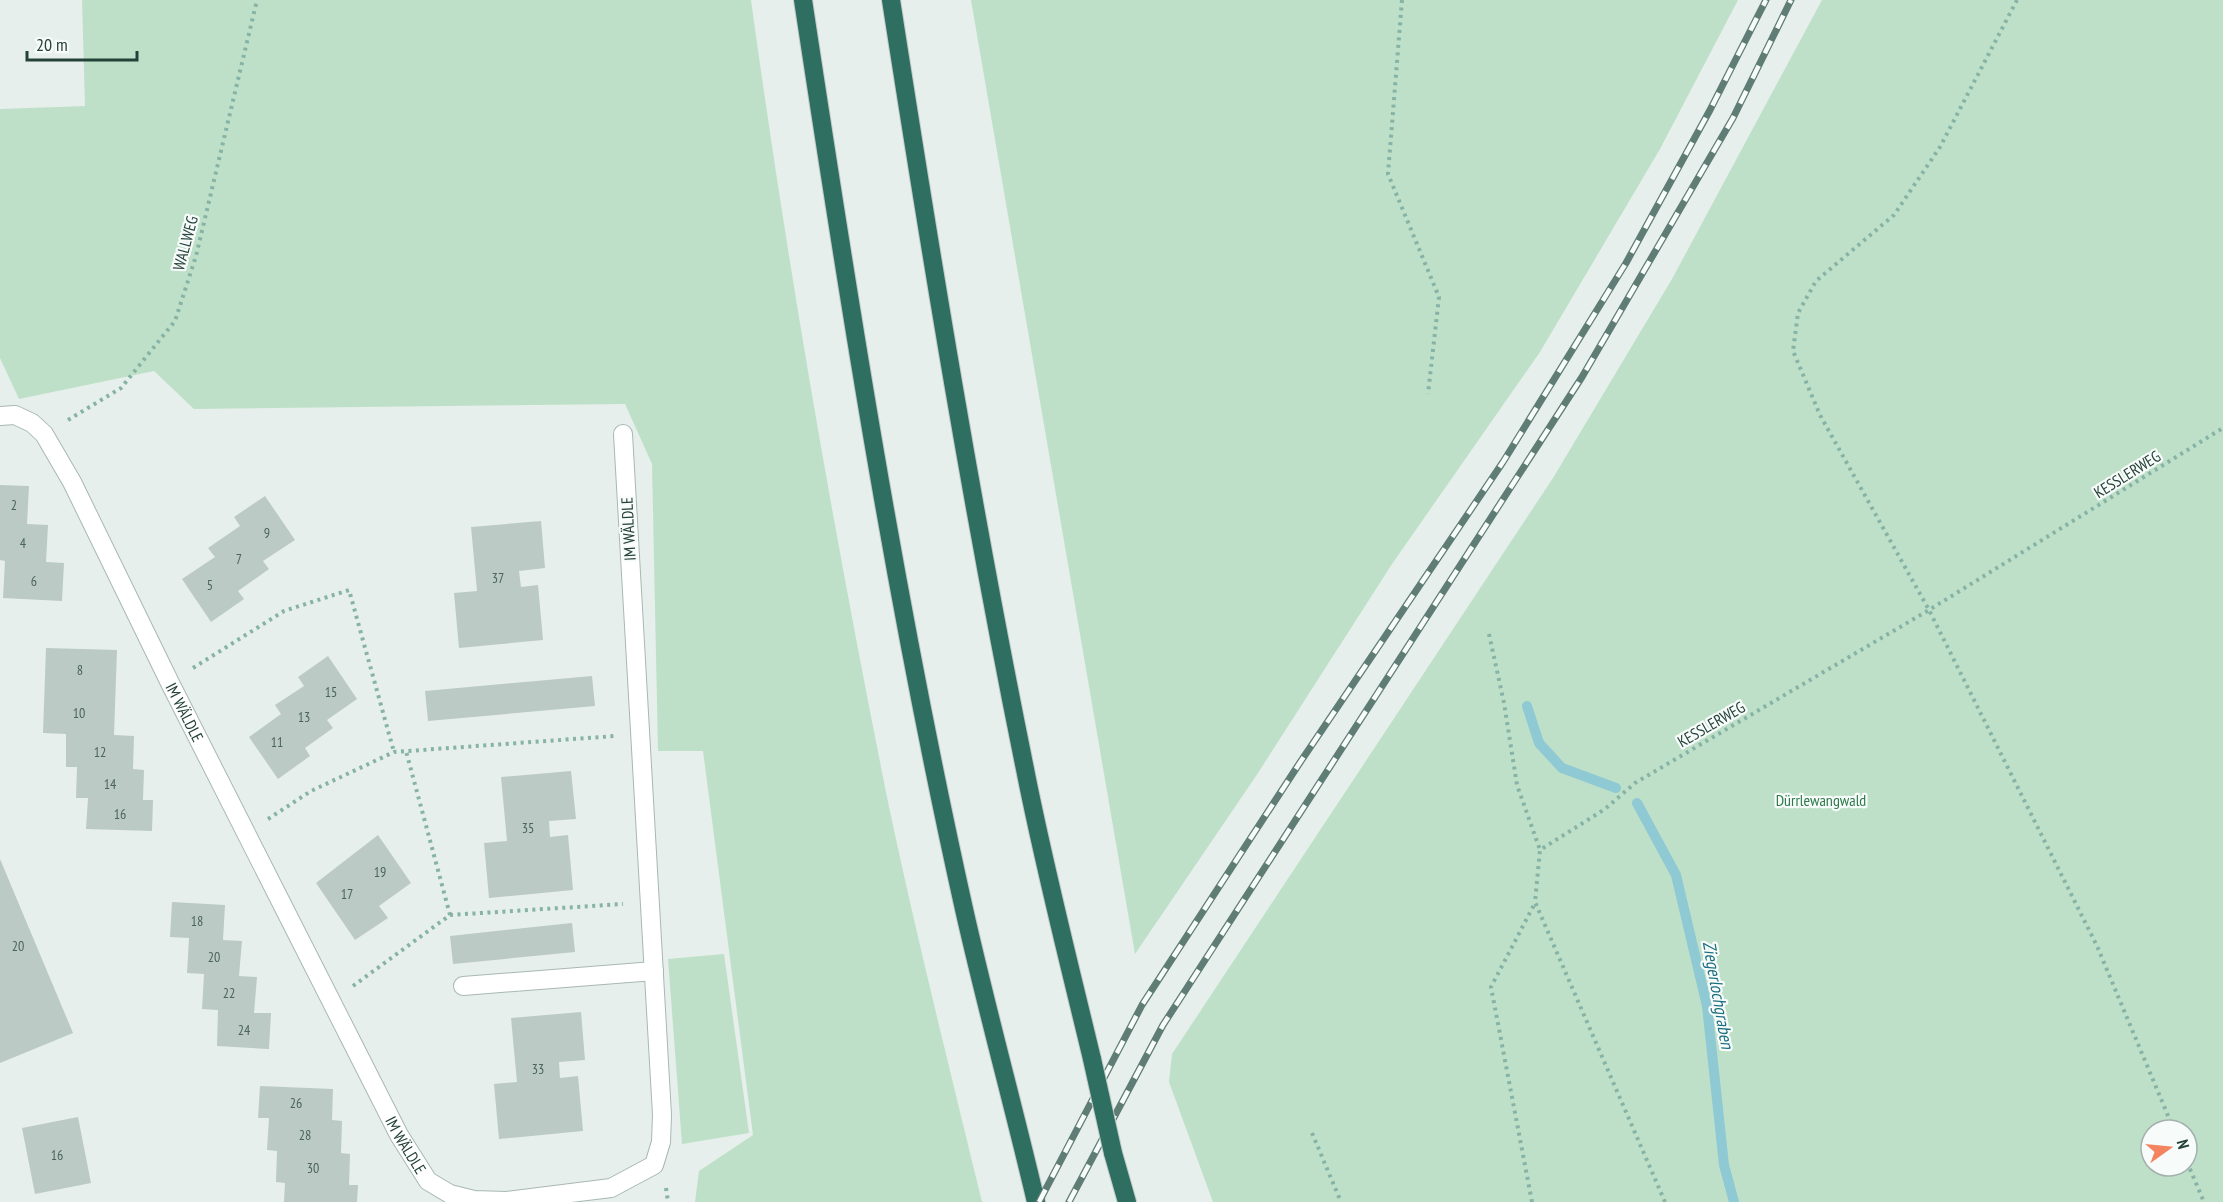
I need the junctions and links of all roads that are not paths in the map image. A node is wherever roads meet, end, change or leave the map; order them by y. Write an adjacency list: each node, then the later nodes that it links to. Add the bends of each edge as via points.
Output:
1 (803, 0): 7 (highway, via 854,341 929,742 964,911)
2 (891, 0): 8 (highway, bridge, via 940,314 1025,772)
3 (0, 416): 5 (street, IM WÄLDLE, via 15,415 32,423 44,434 72,482 399,1136 428,1181 450,1194 506,1201 611,1188 654,1165 661,1142 662,1115)
4 (623, 434): 5 (street, IM WÄLDLE)
5 (654, 971): 6 (street)
6 (463, 986)
7 (1036, 1202)
8 (1127, 1202)

